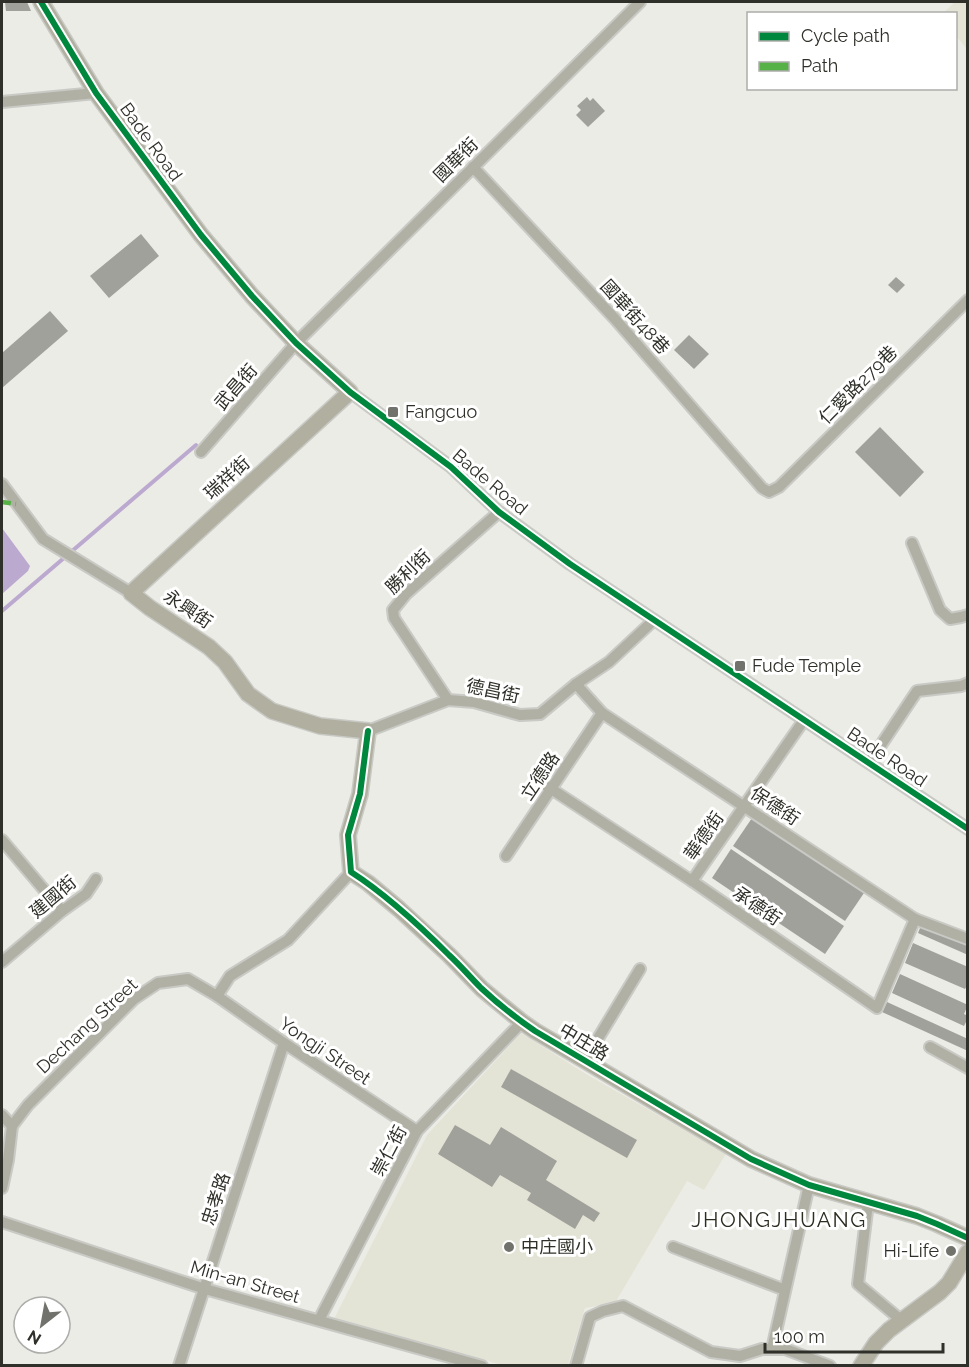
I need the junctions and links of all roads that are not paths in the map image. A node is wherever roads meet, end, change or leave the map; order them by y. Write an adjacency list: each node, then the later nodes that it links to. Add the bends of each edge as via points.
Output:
1 (41, 2): 3 (street, Bade Road)
2 (640, 2): 5 (street, 國華街)
3 (96, 93): 4 (street); 7 (street, Bade Road, via 201,235)
4 (2, 102)
5 (473, 166): 7 (street, 國華街); 11 (street, 國華街48巷)
6 (968, 300): 11 (street, 仁愛路279巷)
7 (296, 343): 8 (street, Bade Road); 9 (street, 武昌街)
8 (350, 392): 12 (street, Bade Road, via 451,467); 14 (street, 瑞祥街)
9 (201, 452)
10 (2, 484): 14 (street, 永興街, via 44,539)
11 (769, 492)
12 (499, 512): 16 (street, Bade Road); 19 (street, 勝利街, via 393,610 394,618)
13 (912, 543): 15 (street, via 940,610 950,619)
14 (131, 593): 22 (street, 永興街, via 209,647 248,694 272,711 320,726)
15 (968, 615)
16 (654, 621): 17 (street, 德昌街, via 609,662); 21 (street, Bade Road)
17 (576, 684): 19 (street, 德昌街, via 540,714 520,715 474,702); 20 (street, 保德街)
18 (968, 684): 23 (street, via 917,691)
19 (447, 700): 22 (street, 德昌街)
20 (602, 713): 25 (street, 立德路); 26 (street, 保德街)
21 (804, 720): 23 (street, Bade Road); 26 (street, 華德街)
22 (368, 731): 30 (street, via 360,794 348,836)
23 (869, 763): 27 (street, Bade Road)
24 (536, 779): 25 (street, 承德街)
25 (552, 789): 29 (street, 立德路); 32 (street, 承德街)
26 (744, 806): 32 (street, 華德街); 34 (street, 保德街)
27 (968, 829)
28 (2, 840): 33 (street)
29 (506, 856)
30 (351, 872): 38 (street, via 288,940 230,976); 39 (street, 中庄路, via 399,909)
31 (96, 879): 33 (street, 建國街, via 86,894)
32 (692, 882): 34 (street, 承德街, via 877,1008)
33 (62, 912): 36 (street, 建國街)
34 (915, 919): 35 (street, 保德街)
35 (968, 939)
36 (2, 962)
37 (640, 969): 42 (street)
38 (217, 996): 40 (street, Yongji Street); 45 (street, Dechang Street, via 188,979 158,983 134,999 28,1105)
39 (522, 1022): 42 (street, 中庄路); 46 (street, 崇仁街)
40 (284, 1043): 46 (street, Yongji Street); 54 (street, 忠孝路)
41 (930, 1047): 43 (street)
42 (585, 1060): 47 (street, 中庄路, via 751,1159)
43 (968, 1068)
44 (2, 1115): 45 (street)
45 (12, 1126): 48 (street)
46 (417, 1131): 56 (street, 崇仁街)
47 (809, 1185): 49 (street, 中庄路); 55 (street)
48 (2, 1188)
49 (868, 1203): 51 (street, 中庄路, via 917,1216); 57 (street, via 858,1284)
50 (2, 1222): 54 (street, Min-an Street)
51 (968, 1238)
52 (673, 1247): 55 (street)
53 (968, 1252): 57 (street, via 949,1283)
54 (205, 1289): 56 (street, Min-an Street); 59 (street, 忠孝路)
55 (785, 1290): 58 (street)
56 (319, 1320): 60 (street, Min-an Street)
57 (901, 1320): 63 (street, via 876,1343)
58 (772, 1349): 61 (street, via 740,1356 711,1352 623,1306 590,1317); 62 (street, via 785,1349)
59 (179, 1365)
60 (482, 1365)
61 (576, 1365)
62 (830, 1365)
63 (861, 1365)

